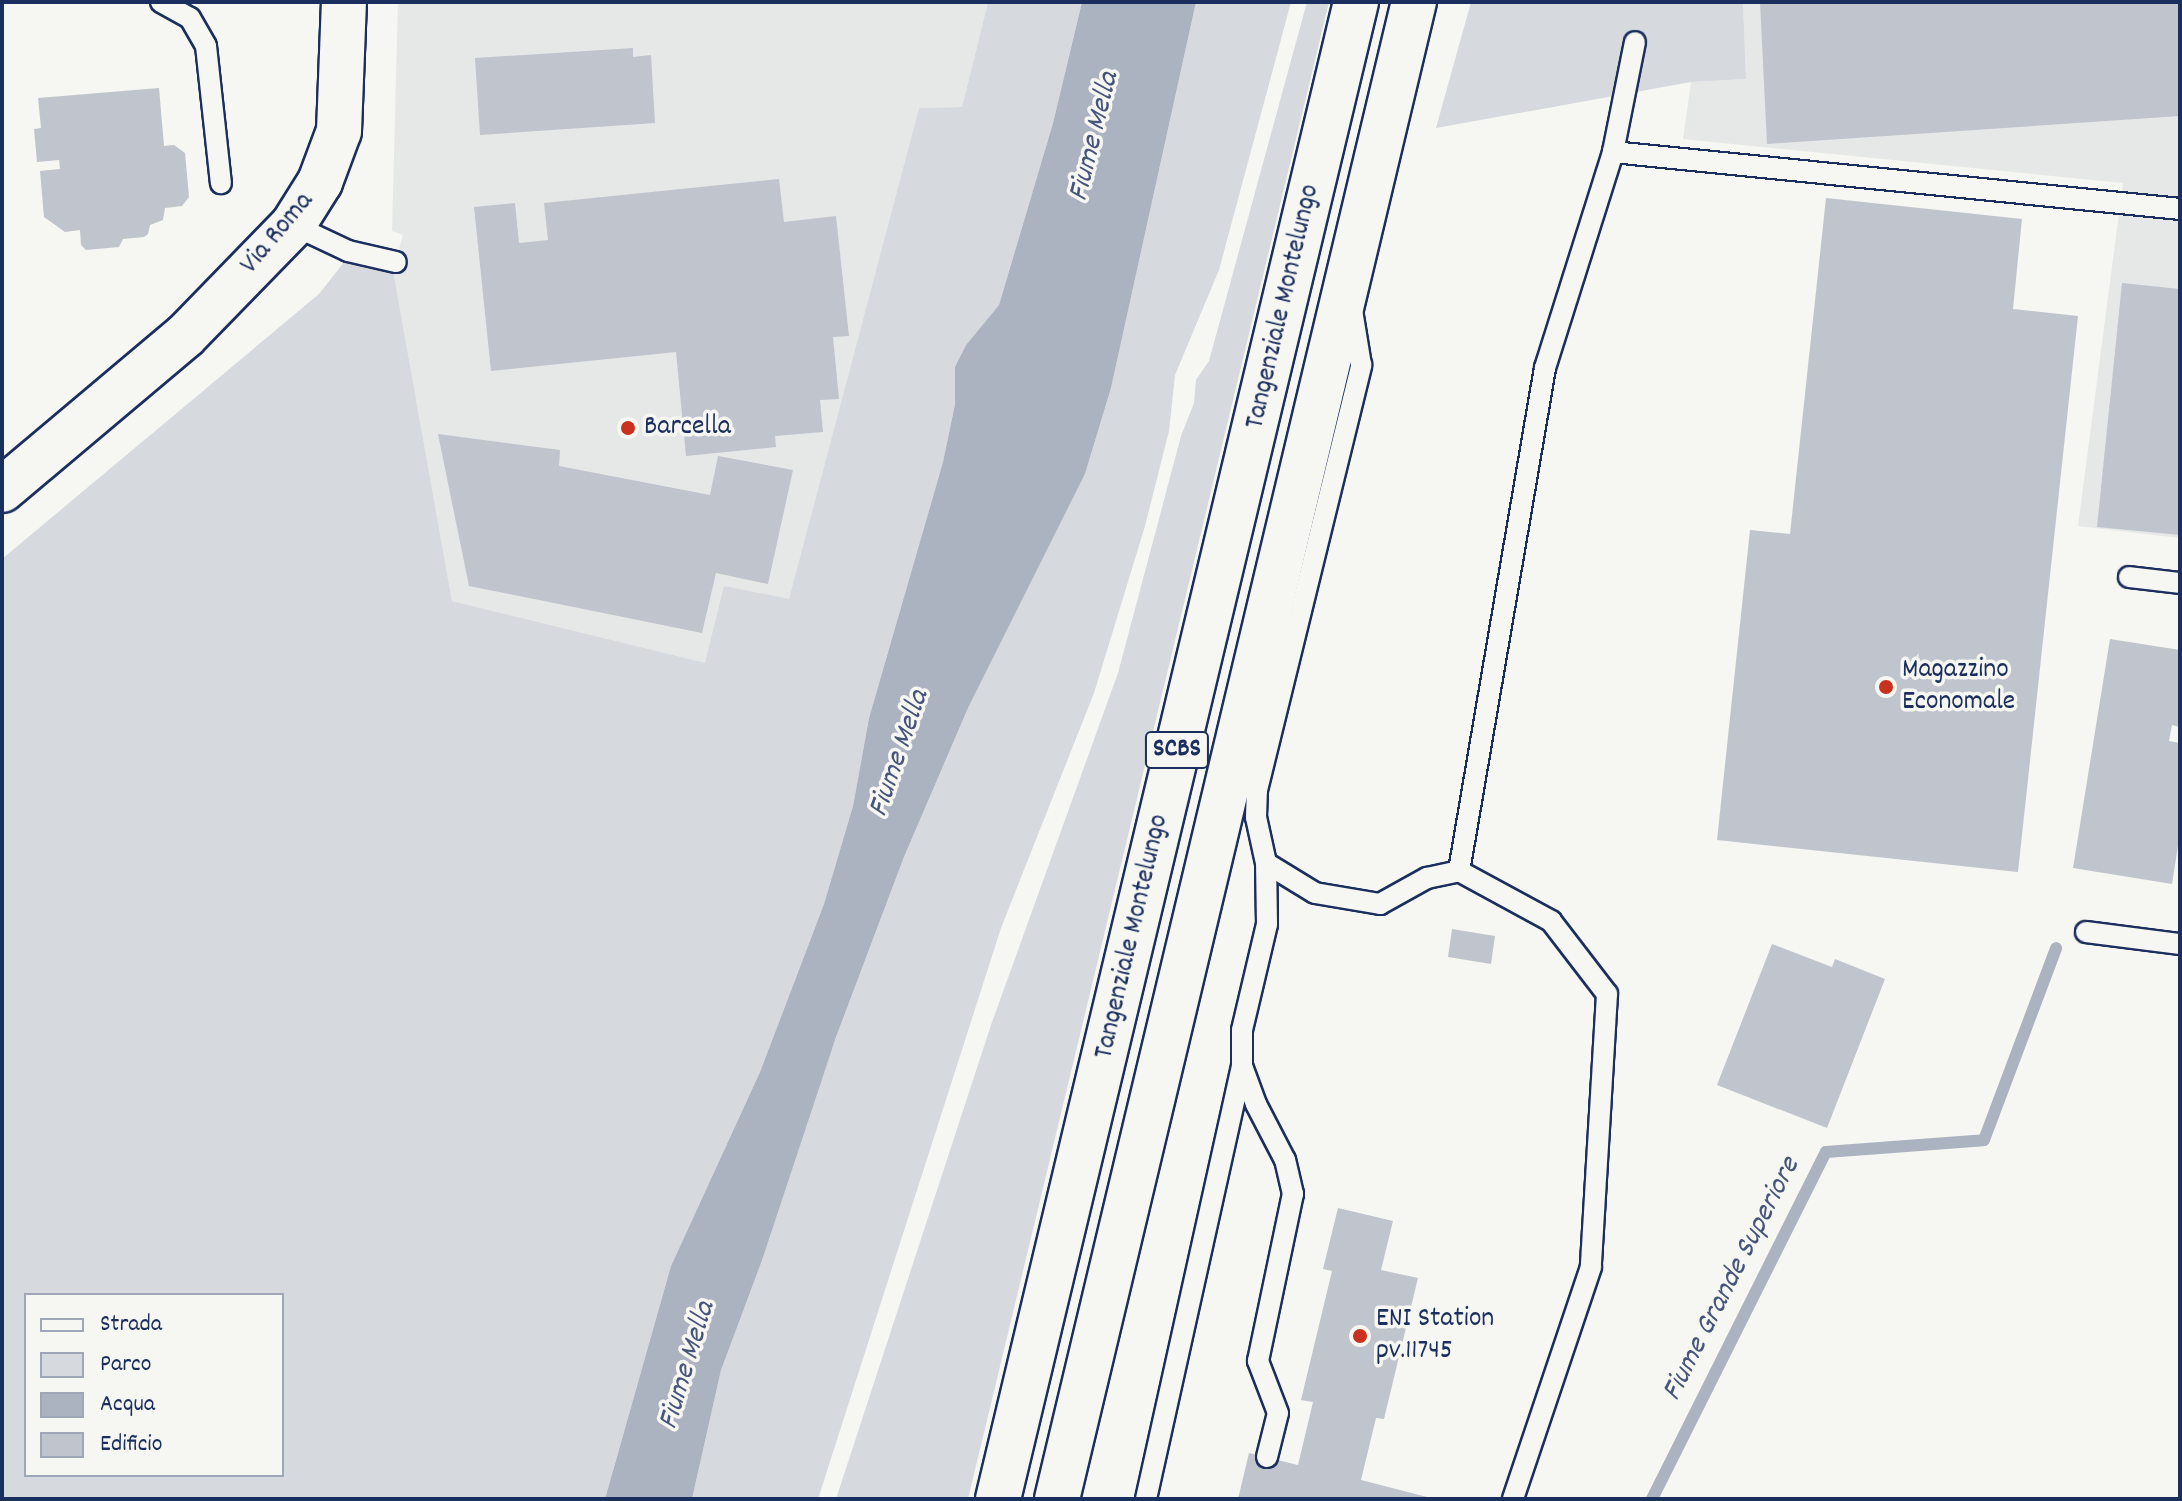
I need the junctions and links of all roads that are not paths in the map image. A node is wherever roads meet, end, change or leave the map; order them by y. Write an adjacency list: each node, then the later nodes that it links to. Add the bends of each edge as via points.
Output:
1 (161, 2): 7 (lane, via 190,18 206,46)
2 (344, 2): 9 (main road, Via Roma, via 339,131 320,182)
3 (1356, 2): 23 (main road, Tangenziale Montelungo / SCBS)
4 (1414, 2): 11 (main road, Tangenziale Montelungo / SCBS)
5 (1635, 42): 6 (lane)
6 (1613, 152): 8 (lane); 18 (lane, via 1545,368)
7 (221, 183)
8 (2180, 209)
9 (293, 225): 10 (lane, via 348,251); 12 (main road, Via Roma, via 185,336)
10 (396, 262)
11 (1347, 282): 17 (lane, via 1361,365 1257,790 1256,817); 24 (main road, Tangenziale Montelungo / SCBS)
12 (99, 410): 13 (main road, Via Roma); 14 (main road, Via Roma)
13 (2, 469)
14 (2, 490)
15 (2129, 577): 16 (lane)
16 (2180, 583)
17 (1266, 863): 18 (lane, via 1315,893 1380,904 1427,878); 21 (lane, via 1267,924 1242,1030)
18 (1459, 871): 26 (lane, via 1551,921 1607,994 1591,1267)
19 (2086, 932): 20 (lane)
20 (2180, 944)
21 (1242, 1066): 22 (lane, via 1285,1160 1293,1194 1258,1361 1278,1413); 25 (lane)
22 (1267, 1457)
23 (998, 1499)
24 (1057, 1499)
25 (1146, 1499)
26 (1513, 1499)

